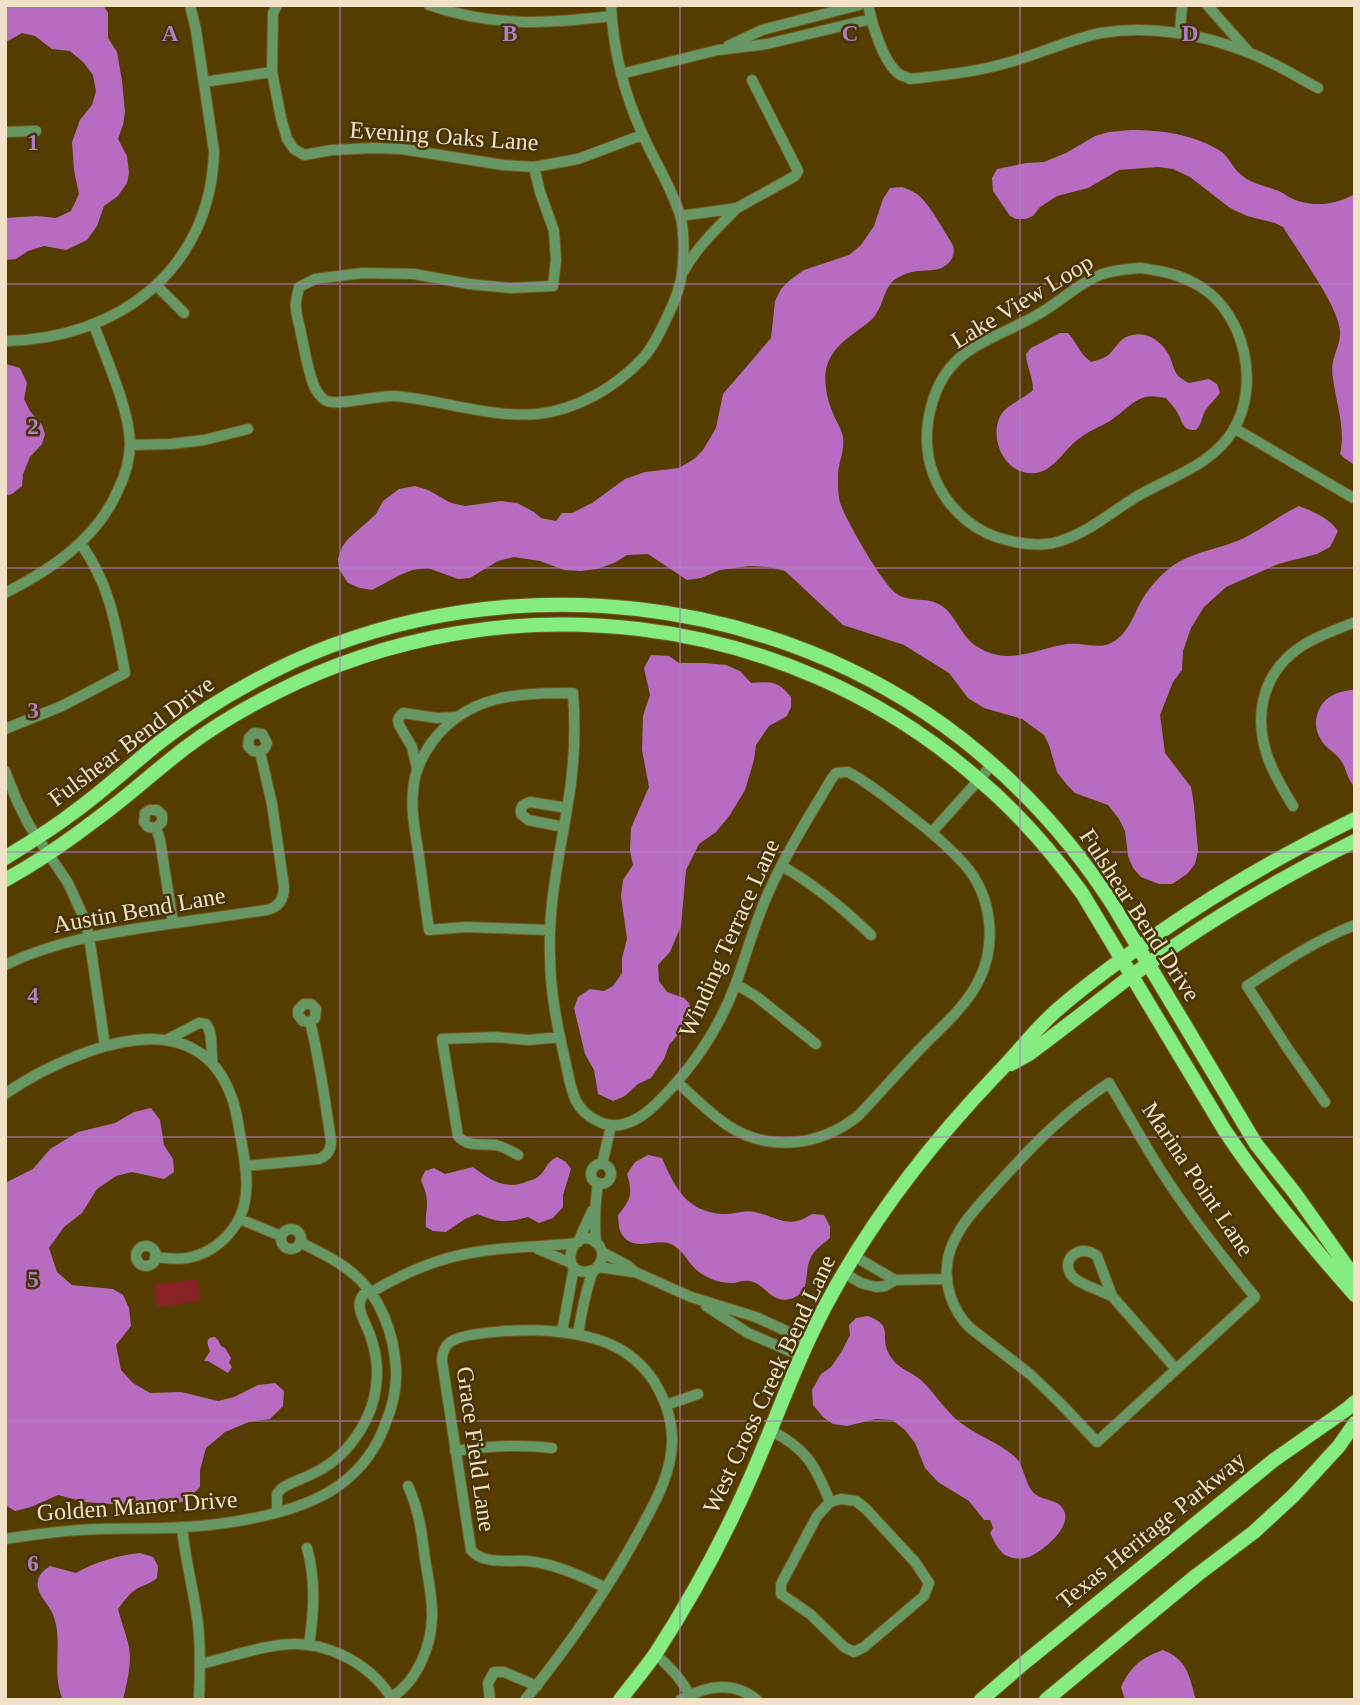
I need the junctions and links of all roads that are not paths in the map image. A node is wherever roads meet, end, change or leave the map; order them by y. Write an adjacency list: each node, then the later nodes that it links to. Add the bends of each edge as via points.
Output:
1 (190, 5): 18 (street)
2 (277, 5): 15 (street)
3 (429, 5): 9 (street, via 507,22 559,22)
4 (859, 5): 8 (street)
5 (868, 5): 10 (street)
6 (1182, 5): 12 (street)
7 (1207, 5): 14 (street)
8 (820, 10): 11 (street); 13 (street)
9 (611, 11): 16 (street)
10 (871, 19): 11 (street); 12 (street, via 887,58 901,76 910,79 981,70 1101,33)
11 (825, 31): 13 (street)
12 (1180, 33): 14 (street)
13 (718, 50): 16 (street)
14 (1249, 52): 19 (street)
15 (272, 72): 18 (street); 23 (street, Evening Oaks Lane, via 288,139 304,155 402,149)
16 (621, 74): 22 (street)
17 (752, 80): 24 (street, via 798,171)
18 (204, 82): 27 (street, via 214,151 208,198 187,247)
19 (1318, 88)
20 (5, 131): 21 (street)
21 (36, 131)
22 (642, 135): 23 (street, Evening Oaks Lane, via 578,159); 25 (street)
23 (534, 167): 26 (street, via 554,231 553,286 511,288 414,274 363,273 315,279 299,287 296,306 307,361 321,397 340,402 395,396 506,413 538,414 569,406 600,394 644,357 662,330)
24 (737, 208): 25 (street); 26 (street, via 709,235)
25 (680, 216): 26 (street)
26 (681, 275)
27 (157, 286): 28 (street); 29 (street)
28 (184, 313)
29 (94, 325): 30 (street, via 44,338); 33 (street, via 124,411)
30 (5, 341)
31 (1234, 428): 31 (street, Lake View Loop, via 1206,460 1146,491 1091,528 1051,543 1030,545 989,535 953,508 932,469 927,427 940,386 965,353 1099,276 1141,268 1184,278 1203,289 1233,322 1247,365 1242,409); 34 (street)
32 (248, 429): 33 (street, via 204,440)
33 (130, 445): 35 (street, via 115,498)
34 (1355, 499)
35 (81, 544): 36 (street); 45 (street, via 104,583 125,673)
36 (5, 593)
37 (498, 608): 39 (main road); 40 (main road, Fulshear Bend Drive, via 620,607); 42 (main road, Fulshear Bend Drive, via 414,621 350,639)
38 (1355, 622): 51 (street, via 1320,636 1289,656 1278,667 1262,702 1263,743)
39 (500, 627): 41 (main road, Fulshear Bend Drive, via 611,626 692,637); 43 (main road, Fulshear Bend Drive, via 439,636 368,655 309,676)
40 (743, 629): 41 (main road); 47 (main road, Fulshear Bend Drive, via 817,655 888,690 939,722)
41 (737, 649): 50 (main road, Fulshear Bend Drive, via 794,667 862,699)
42 (226, 697): 43 (main road); 57 (main road, Fulshear Bend Drive)
43 (235, 714): 59 (main road, Fulshear Bend Drive)
44 (456, 717): 48 (street, via 433,740); 48 (street, via 400,716 399,725); 52 (street, via 511,695 573,693 574,743)
45 (5, 729)
46 (260, 752): 63 (street, Austin Bend Lane, via 272,804 283,897 268,910)
47 (992, 765): 50 (street); 68 (main road, Fulshear Bend Drive, via 1069,843)
48 (417, 768): 65 (street, via 412,810 429,930)
49 (5, 771): 57 (street)
50 (979, 779): 56 (street); 69 (main road, Fulshear Bend Drive, via 1026,824 1071,878)
51 (1293, 806)
52 (567, 808): 54 (street); 54 (street, via 530,802 521,809 528,820)
53 (1355, 819): 68 (main road, West Cross Creek Bend Lane, via 1258,869)
54 (564, 827): 65 (street)
55 (156, 828): 63 (street)
56 (932, 832): 61 (street, Winding Terrace Lane, via 853,775 836,773); 81 (street, via 965,865 981,892 988,918 988,956 971,993 858,1116 836,1131 779,1143 739,1132)
57 (37, 838): 59 (street); 60 (main road, Fulshear Bend Drive)
58 (1355, 841): 71 (main road, West Cross Creek Bend Lane, via 1216,918)
59 (48, 855): 62 (main road, Fulshear Bend Drive); 67 (street, via 68,883)
60 (5, 858)
61 (782, 866): 66 (street, via 831,898); 73 (street, Winding Terrace Lane)
62 (5, 880)
63 (173, 923): 67 (street, Austin Bend Lane)
64 (1355, 925): 83 (street, via 1298,952 1247,986)
65 (549, 930): 75 (street, via 551,987)
66 (871, 935)
67 (89, 936): 70 (street, Austin Bend Lane); 78 (street)
68 (1138, 948): 69 (main road, West Cross Creek Bend Lane); 71 (main road, Fulshear Bend Drive)
69 (1122, 959): 72 (main road, Fulshear Bend Drive); 80 (main road, West Cross Creek Bend Lane, via 1054,1013)
70 (5, 965)
71 (1148, 965): 72 (main road, West Cross Creek Bend Lane); 85 (main road, Fulshear Bend Drive)
72 (1132, 976): 80 (main road, West Cross Creek Bend Lane, via 1030,1054); 87 (main road, Fulshear Bend Drive)
73 (736, 984): 77 (street); 81 (street, Winding Terrace Lane, via 710,1038)
74 (310, 1022): 88 (street, via 331,1141 328,1161)
75 (560, 1037): 84 (street, via 576,1102 595,1120); 86 (street, via 442,1039 457,1136 466,1143 496,1145)
76 (168, 1039): 78 (street); 79 (street, via 192,1048); 79 (street, via 204,1023 210,1029)
77 (816, 1044)
78 (105, 1046): 82 (street, via 50,1066)
79 (213, 1065): 88 (street, via 232,1098)
80 (1004, 1068): 94 (main road, West Cross Creek Bend Lane, via 911,1172)
81 (677, 1082): 84 (street, Winding Terrace Lane, via 640,1117)
82 (5, 1094)
83 (1325, 1102)
84 (611, 1126): 89 (street, via 602,1164 592,1171 598,1183)
85 (1256, 1144): 87 (main road); 100 (main road, Fulshear Bend Drive)
86 (518, 1155)
87 (1241, 1155): 104 (main road, Fulshear Bend Drive)
88 (245, 1166): 90 (street, via 246,1196)
89 (594, 1209): 91 (street); 93 (street)
90 (240, 1219): 95 (street, via 225,1239 202,1254 180,1259); 103 (street, Golden Manor Drive, via 281,1236 293,1230 300,1242 353,1273)
91 (577, 1242): 92 (street); 93 (street, via 586,1239); 96 (street, via 570,1252)
92 (535, 1248): 96 (street); 103 (street, via 483,1251 436,1261)
93 (599, 1248): 97 (street); 98 (street)
94 (854, 1256): 99 (main road, West Cross Creek Bend Lane); 102 (street)
95 (155, 1257)
96 (573, 1265): 97 (street, via 583,1272); 107 (street)
97 (596, 1268): 98 (street); 108 (street)
98 (635, 1272): 106 (street)
99 (844, 1273): 102 (street, via 868,1286 885,1286); 109 (main road, West Cross Creek Bend Lane)
100 (1355, 1278)
101 (947, 1279): 102 (street); 111 (street, via 951,1298 969,1327 1031,1375 1097,1442); 111 (street, Marina Point Lane, via 953,1244 979,1205 1058,1120 1110,1083 1153,1159 1255,1297)
102 (895, 1280)
103 (370, 1293): 121 (street, via 362,1294 359,1301 375,1352 372,1405 344,1452 281,1489); 121 (street, Golden Manor Drive, via 389,1330 397,1374 380,1437 371,1454 340,1485)
104 (1355, 1295)
105 (1112, 1296): 105 (street, via 1097,1256 1086,1250 1074,1254 1068,1265 1072,1277); 111 (street)
106 (691, 1297): 109 (street, via 756,1317); 110 (street, via 748,1333)
107 (562, 1332): 108 (street); 118 (street, Grace Field Lane, via 465,1336 444,1348)
108 (578, 1334): 114 (street, via 608,1343 640,1364)
109 (808, 1341): 110 (main road, West Cross Creek Bend Lane)
110 (802, 1356): 116 (main road, West Cross Creek Bend Lane)
111 (1176, 1369)
112 (698, 1394): 114 (street)
113 (1355, 1402): 137 (main road, Texas Heritage Parkway, via 1247,1481)
114 (666, 1405): 125 (street, via 673,1436 664,1483)
115 (1355, 1423): 138 (main road, via 1320,1467 1254,1532)
116 (770, 1430): 120 (street, via 800,1448 818,1473); 127 (main road, West Cross Creek Bend Lane, via 721,1538)
117 (552, 1448): 118 (street, via 507,1445)
118 (455, 1451): 125 (street, Grace Field Lane, via 469,1545 475,1555 554,1567)
119 (408, 1486): 131 (street, via 418,1511 432,1617 422,1661)
120 (830, 1502): 120 (street, via 848,1499 866,1509 929,1583 924,1597 854,1652 781,1594 780,1584 817,1516)
121 (277, 1512): 122 (street, Golden Manor Drive)
122 (182, 1527): 123 (street, Golden Manor Drive, via 80,1530); 128 (street)
123 (5, 1539)
124 (307, 1548): 126 (street, via 314,1588)
125 (606, 1588): 129 (street)
126 (309, 1645): 128 (street, via 271,1646); 131 (street, via 355,1661)
127 (655, 1654): 130 (street, via 684,1683); 135 (main road, West Cross Creek Bend Lane)
128 (200, 1664): 132 (street)
129 (537, 1686): 133 (street, via 494,1672 488,1683); 134 (street)
130 (685, 1697): 136 (street, via 713,1686 730,1686)
131 (393, 1699)
132 (199, 1700)
133 (491, 1700)
134 (525, 1700)
135 (620, 1700)
136 (757, 1700)
137 (981, 1700)
138 (1046, 1700)

